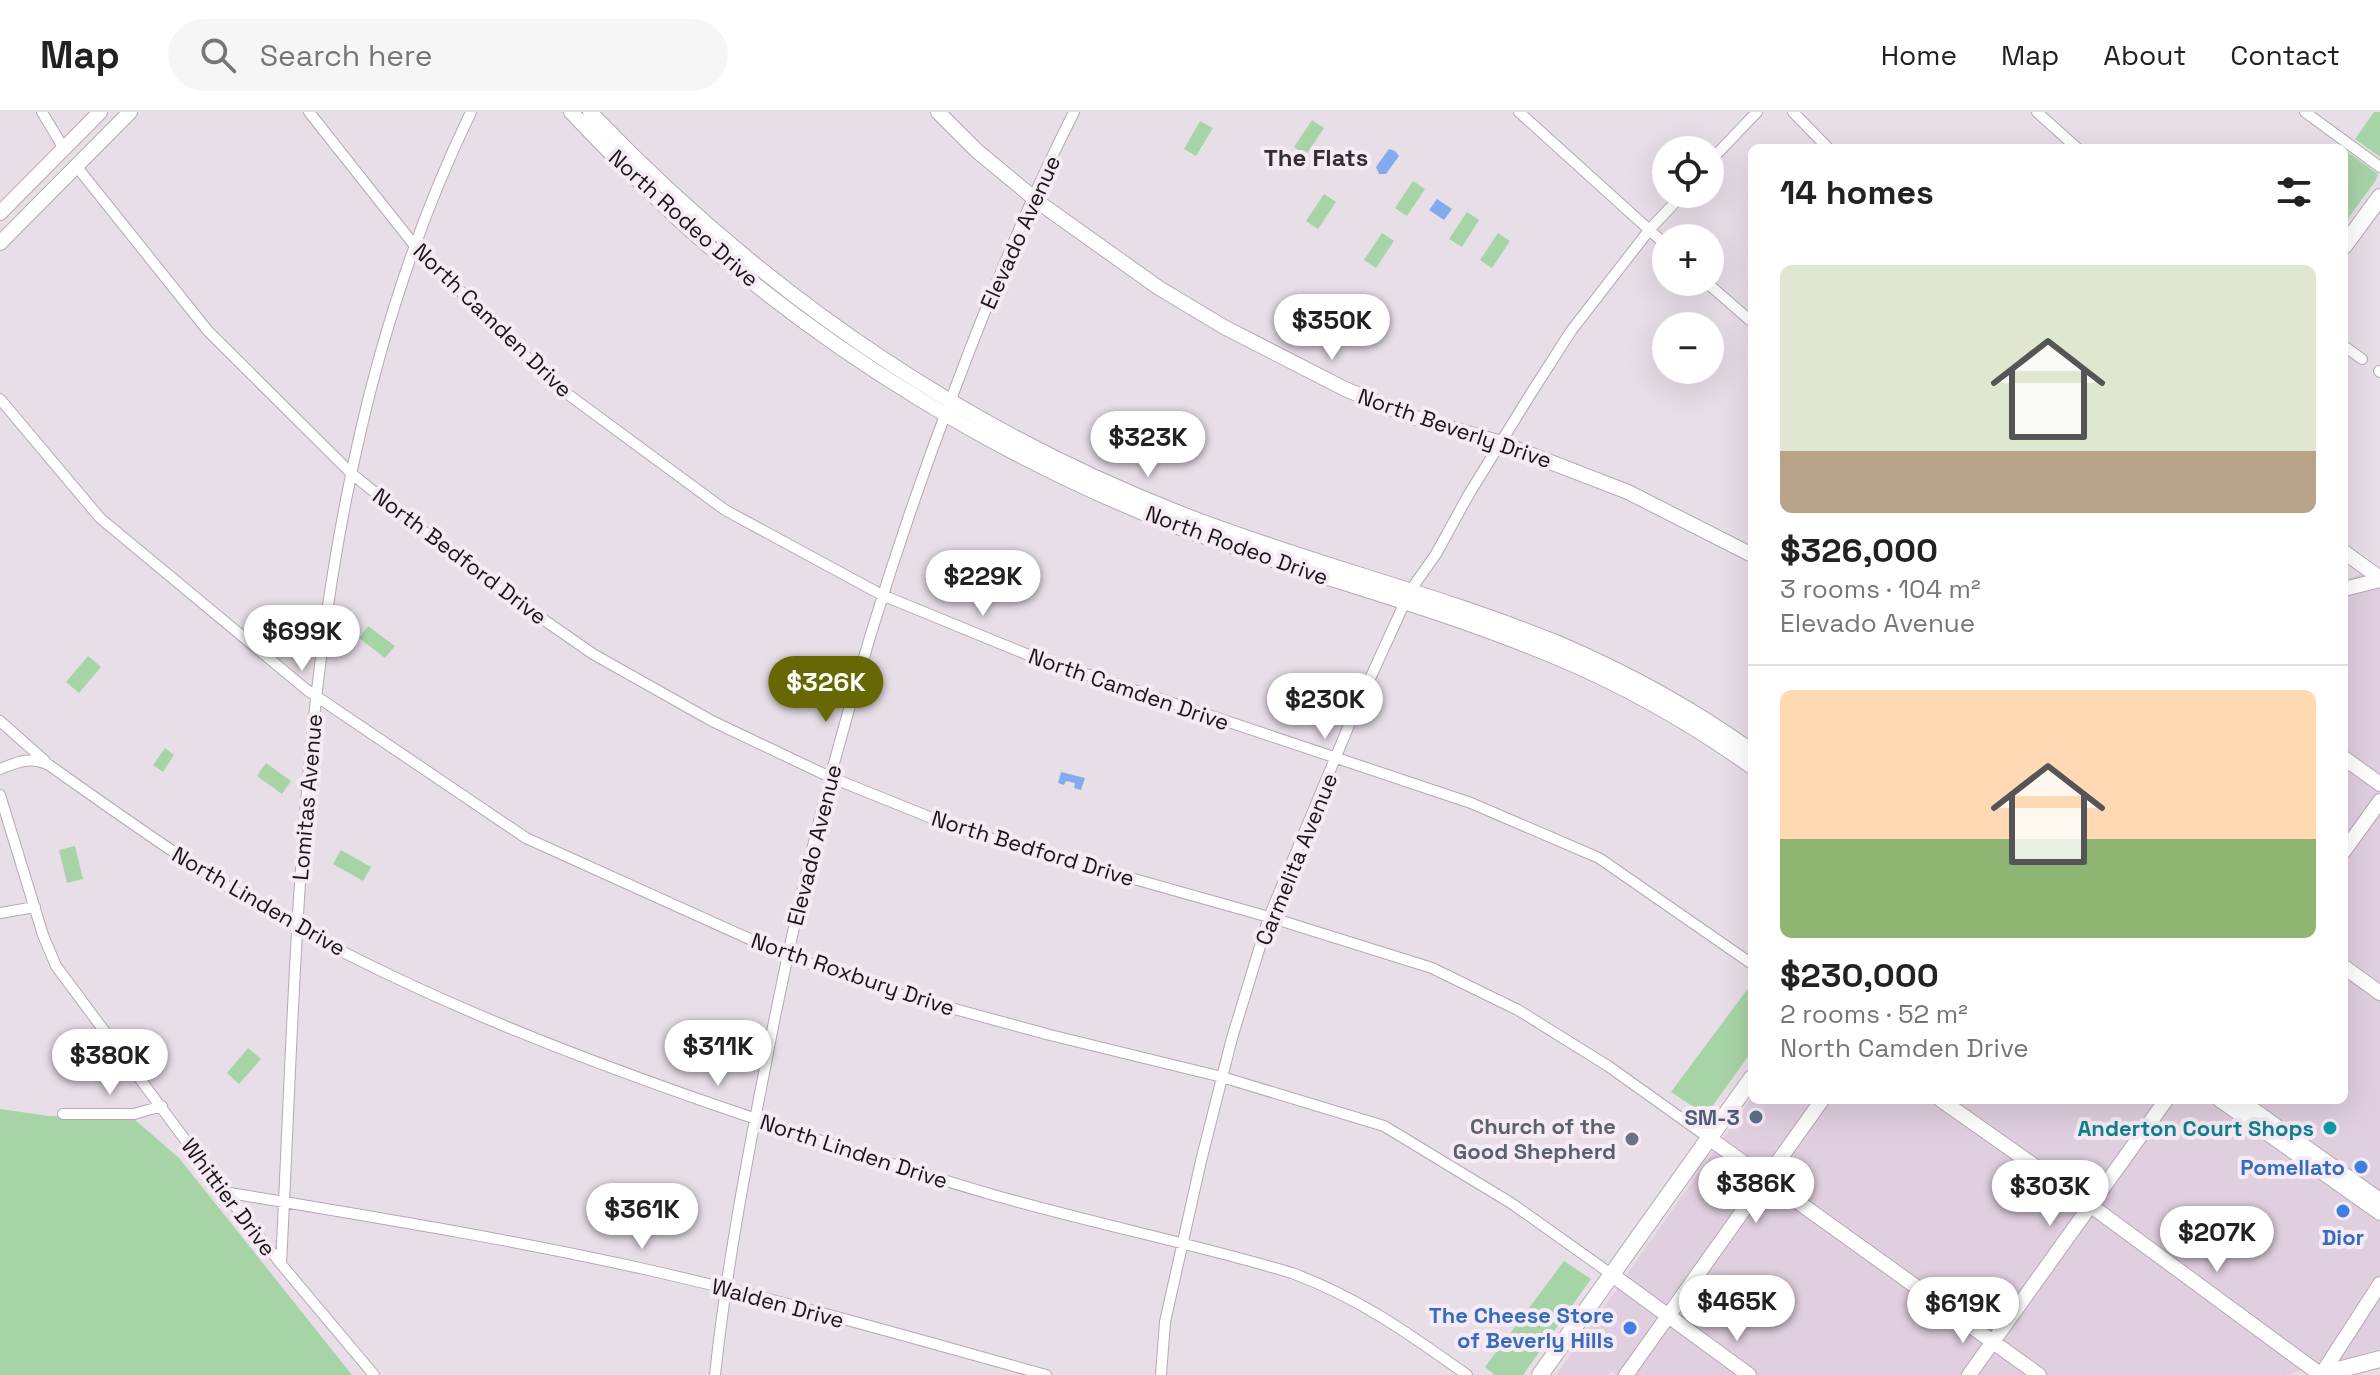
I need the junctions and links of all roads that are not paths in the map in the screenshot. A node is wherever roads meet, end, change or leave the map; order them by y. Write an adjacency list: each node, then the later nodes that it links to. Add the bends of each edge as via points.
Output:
1 (42, 112): 18 (street)
2 (102, 112): 18 (street); 19 (street, via 75,149)
3 (130, 112): 19 (street)
4 (309, 112): 31 (street, North Camden Drive)
5 (471, 112): 31 (street, Lomitas Avenue)
6 (571, 112): 37 (street, North Rodeo Drive, via 670,211 754,282 825,336)
7 (590, 112): 37 (street, North Rodeo Drive, via 670,192 762,272)
8 (938, 112): 22 (street, North Beverly Drive)
9 (1074, 112): 22 (street, Elevado Avenue)
10 (1519, 112): 27 (street)
11 (1757, 112): 17 (street)
12 (1793, 112): 15 (street)
13 (2037, 112): 16 (street)
14 (2305, 112): 20 (street)
15 (1824, 144)
16 (2073, 144)
17 (1724, 146)
18 (64, 149): 24 (street, via 64,166); 25 (street)
19 (77, 167): 24 (street); 39 (street, North Bedford Drive, via 208,331)
20 (2380, 167)
21 (2380, 197): 28 (main road)
22 (1034, 198): 37 (street, Elevado Avenue); 38 (street, North Beverly Drive, via 1159,288 1293,364 1409,416)
23 (1670, 208): 27 (street, Carmelita Avenue)
24 (34, 210): 30 (street)
25 (0, 213)
26 (2380, 215): 29 (main road)
27 (1650, 229): 38 (street, Carmelita Avenue, via 1571,331)
28 (2348, 240)
29 (2348, 241)
30 (0, 243)
31 (415, 246): 39 (street, Lomitas Avenue); 44 (street, North Camden Drive, via 554,384 725,510)
32 (1722, 296): 33 (street)
33 (1748, 319)
34 (2348, 349): 35 (street)
35 (2362, 359)
36 (0, 399): 46 (street, North Roxbury Drive, via 100,518)
37 (947, 407): 44 (street, Elevado Avenue); 45 (street, North Rodeo Drive, via 1022,456 1138,510 1226,544)
38 (1501, 443): 40 (street, North Beverly Drive, via 1628,492); 45 (street, Carmelita Avenue)
39 (352, 474): 46 (street, Lomitas Avenue); 54 (street, North Bedford Drive, via 468,567 593,654 712,721)
40 (1748, 553)
41 (2348, 555): 42 (street)
42 (2380, 579): 43 (street)
43 (2348, 588)
44 (882, 595): 49 (street, North Camden Drive, via 1026,654); 54 (street, Elevado Avenue)
45 (1407, 597): 48 (street, North Rodeo Drive, via 1525,631 1593,659 1678,703); 49 (street, Carmelita Avenue); 51 (street, North Rodeo Drive, via 1587,671 1682,721)
46 (315, 697): 62 (street, Lomitas Avenue); 63 (street, North Roxbury Drive, via 526,838)
47 (0, 721): 52 (street, North Linden Drive)
48 (1748, 748)
49 (1336, 758): 61 (street, Carmelita Avenue); 64 (street, North Camden Drive, via 1471,803 1599,858)
50 (2348, 761): 55 (street)
51 (1748, 764)
52 (49, 765): 53 (street, via 29,760); 62 (street, North Linden Drive, via 201,871)
53 (0, 769)
54 (830, 777): 61 (street, North Bedford Drive, via 964,831); 63 (street, Elevado Avenue)
55 (2380, 784)
56 (0, 795): 59 (street, Whittier Drive)
57 (2380, 801): 58 (street)
58 (2348, 845)
59 (35, 907): 60 (street); 74 (street, Whittier Drive, via 56,966)
60 (0, 913)
61 (1269, 917): 67 (street, Carmelita Avenue); 77 (street, North Bedford Drive, via 1432,968 1518,1010)
62 (298, 928): 76 (street, North Linden Drive, via 490,1022); 81 (street, Lomitas Avenue)
63 (787, 956): 67 (street, North Roxbury Drive, via 971,1014); 76 (street, Elevado Avenue)
64 (1748, 961)
65 (2348, 970): 66 (street)
66 (2380, 993)
67 (1222, 1077): 84 (street, Carmelita Avenue); 86 (street, North Roxbury Drive, via 1384,1126 1511,1203)
68 (1748, 1084): 77 (main road)
69 (1819, 1104): 78 (street)
70 (1947, 1104): 82 (street)
71 (2163, 1104): 82 (street)
72 (2226, 1104): 83 (street)
73 (2246, 1104): 80 (street)
74 (162, 1106): 75 (street, via 134,1114); 79 (street, Whittier Drive)
75 (63, 1114)
76 (755, 1119): 84 (street, North Linden Drive, via 994,1195); 88 (street, Elevado Avenue)
77 (1709, 1138): 78 (street, North Bedford Drive); 86 (main road)
78 (1765, 1180): 89 (street); 90 (street, North Bedford Drive)
79 (224, 1192): 81 (street, Walden Drive); 85 (street, Whittier Drive)
80 (2380, 1200)
81 (284, 1202): 85 (street, Lomitas Avenue); 88 (street, Walden Drive, via 516,1242)
82 (2090, 1205): 90 (street); 103 (street)
83 (2380, 1213)
84 (1184, 1244): 96 (street, Carmelita Avenue, via 1165,1322); 97 (street, North Linden Drive, via 1331,1289 1376,1312)
85 (281, 1264): 93 (street, Whittier Drive)
86 (1611, 1274): 89 (street, North Roxbury Drive); 98 (main road)
87 (2380, 1284): 103 (street)
88 (726, 1289): 94 (street, Elevado Avenue); 95 (street, Walden Drive)
89 (1668, 1316): 99 (street); 100 (street, North Roxbury Drive)
90 (1992, 1342): 101 (street); 102 (street, North Bedford Drive)
91 (2380, 1359): 92 (main road)
92 (2349, 1371): 103 (main road)
93 (374, 1375)
94 (715, 1375)
95 (1046, 1375)
96 (1161, 1375)
97 (1467, 1375)
98 (1540, 1375)
99 (1626, 1375)
100 (1749, 1375)
101 (1969, 1375)
102 (2039, 1375)
103 (2320, 1375)

